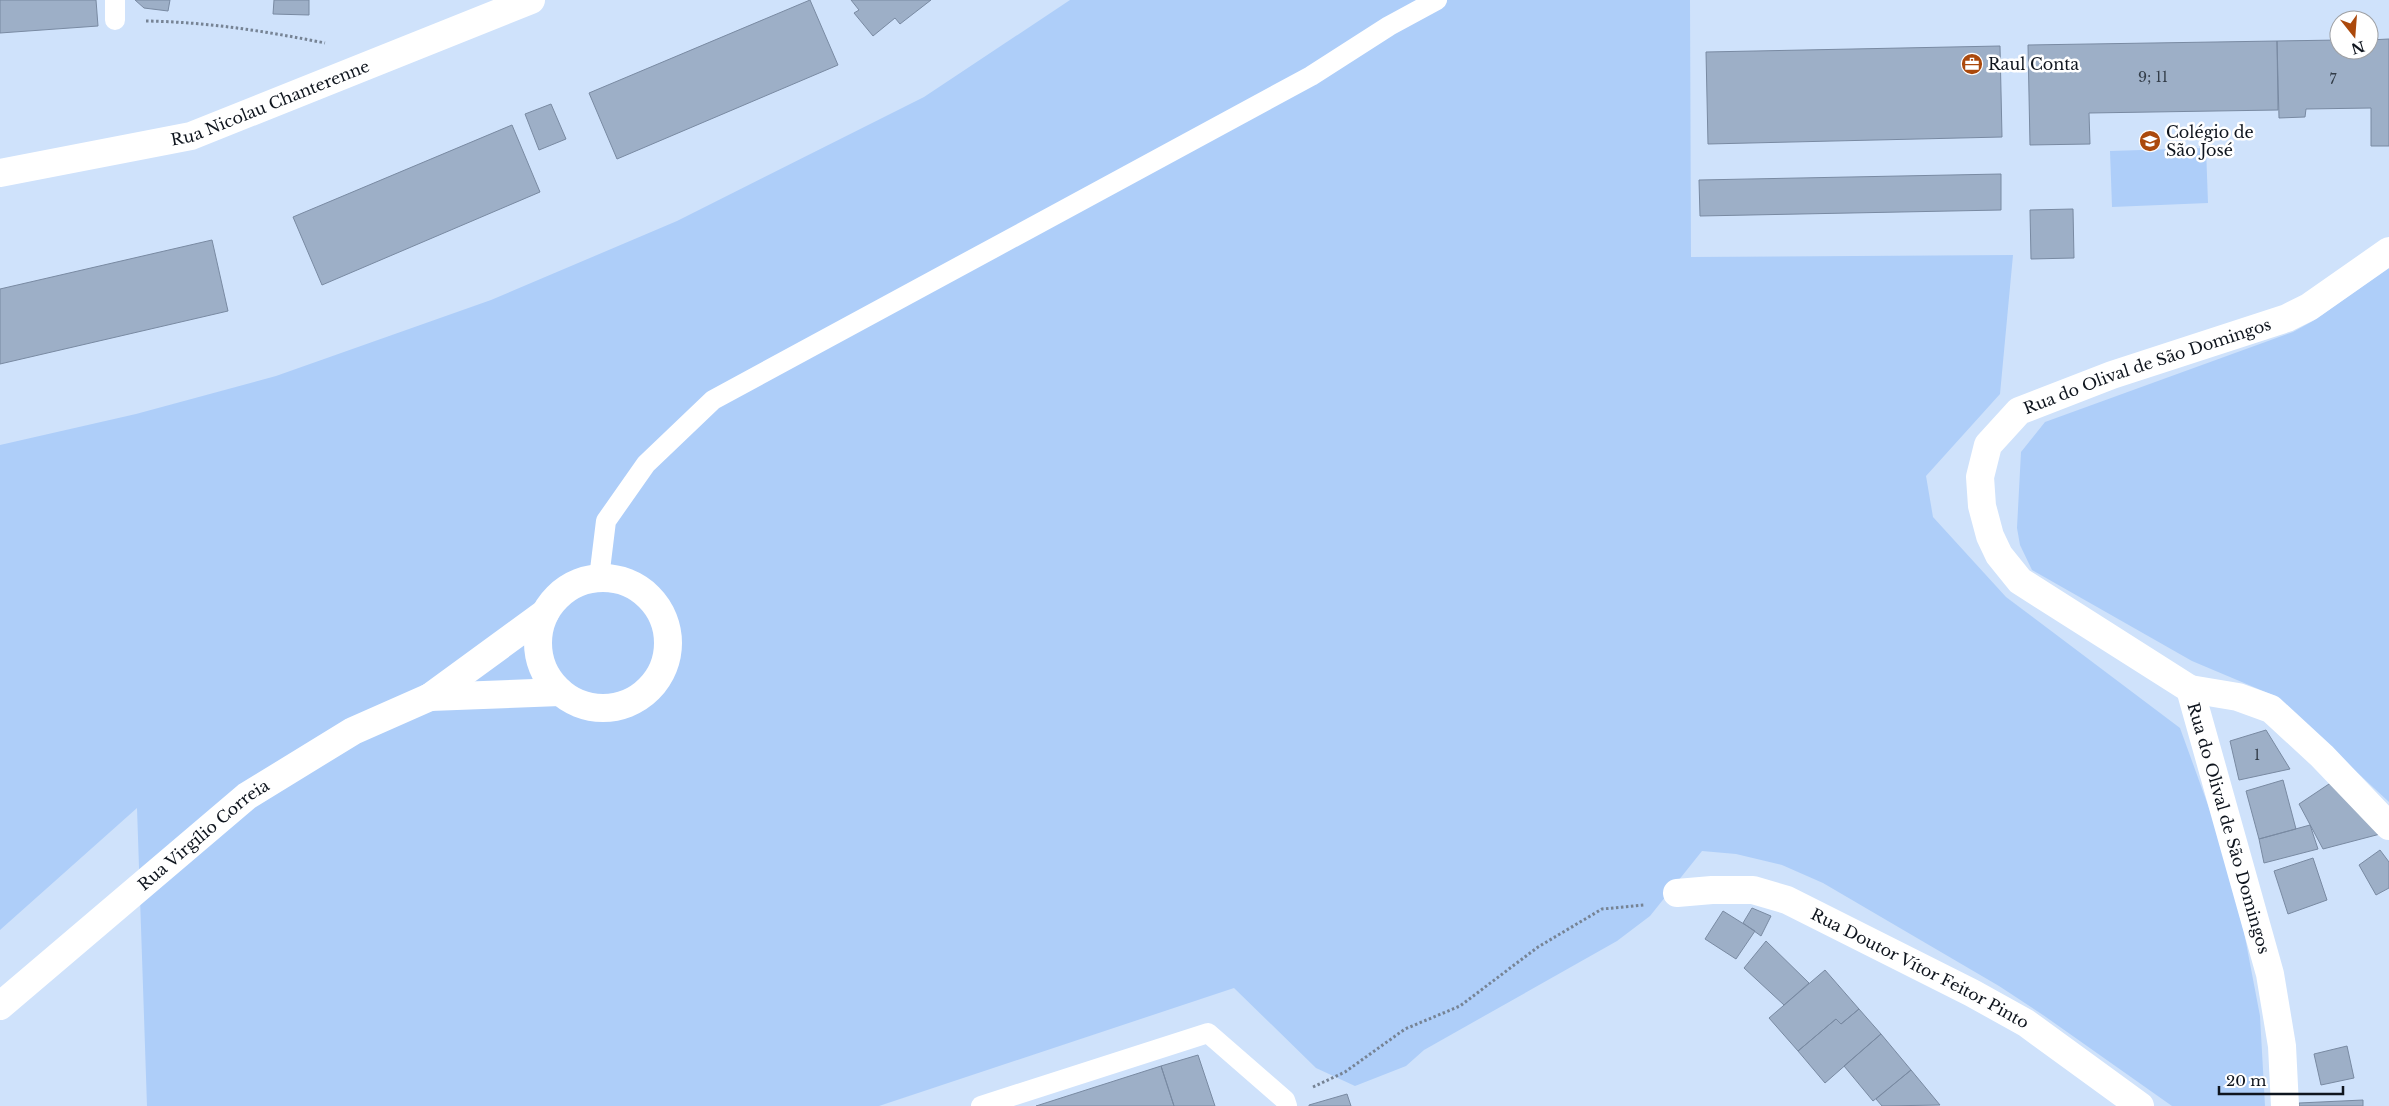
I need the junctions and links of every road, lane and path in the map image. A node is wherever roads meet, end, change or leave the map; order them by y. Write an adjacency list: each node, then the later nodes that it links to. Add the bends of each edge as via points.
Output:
1 (115, 0): 4 (lane)
2 (531, 0): 6 (street, Rua Nicolau Chanterenne, via 191,136)
3 (1437, 0): 8 (lane, via 1388,26 1311,76 713,400 646,464 606,521)
4 (115, 20): 5 (path, via 181,21 246,28)
5 (327, 43)
6 (0, 173)
7 (2389, 251): 10 (street, Rua do Olival de São Domingos, via 2287,318 2112,375 2019,411 1988,445 1980,477 1982,506 1999,555 2020,581)
8 (598, 578): 9 (street, Rua Virgílio Correia, via 577,584 559,595); 11 (street, Rua Virgílio Correia, via 620,580 640,589 655,603 665,622 668,643 665,664 655,683 639,697 620,706 598,708 578,703)
9 (546, 612): 11 (street, Rua Virgílio Correia, via 539,633 539,655 546,675); 12 (street, Rua Virgílio Correia)
10 (2190, 689): 13 (street, via 2238,697 2271,709 2316,750); 19 (street, Rua do Olival de São Domingos, via 2270,974 2282,1046)
11 (560, 692): 12 (street, Rua Virgílio Correia)
12 (430, 697): 15 (street, Rua Virgílio Correia, via 353,732 247,796)
13 (2389, 826)
14 (1677, 893): 16 (path, via 1641,906 1602,909 1538,947 1460,1006 1405,1029 1345,1072); 18 (street, Rua Doutor Vítor Feitor Pinto, via 1753,890 1787,900 2026,1023)
15 (0, 1006)
16 (1286, 1103): 17 (lane, via 1208,1032)
17 (981, 1106)
18 (2140, 1106)
19 (2284, 1106)

